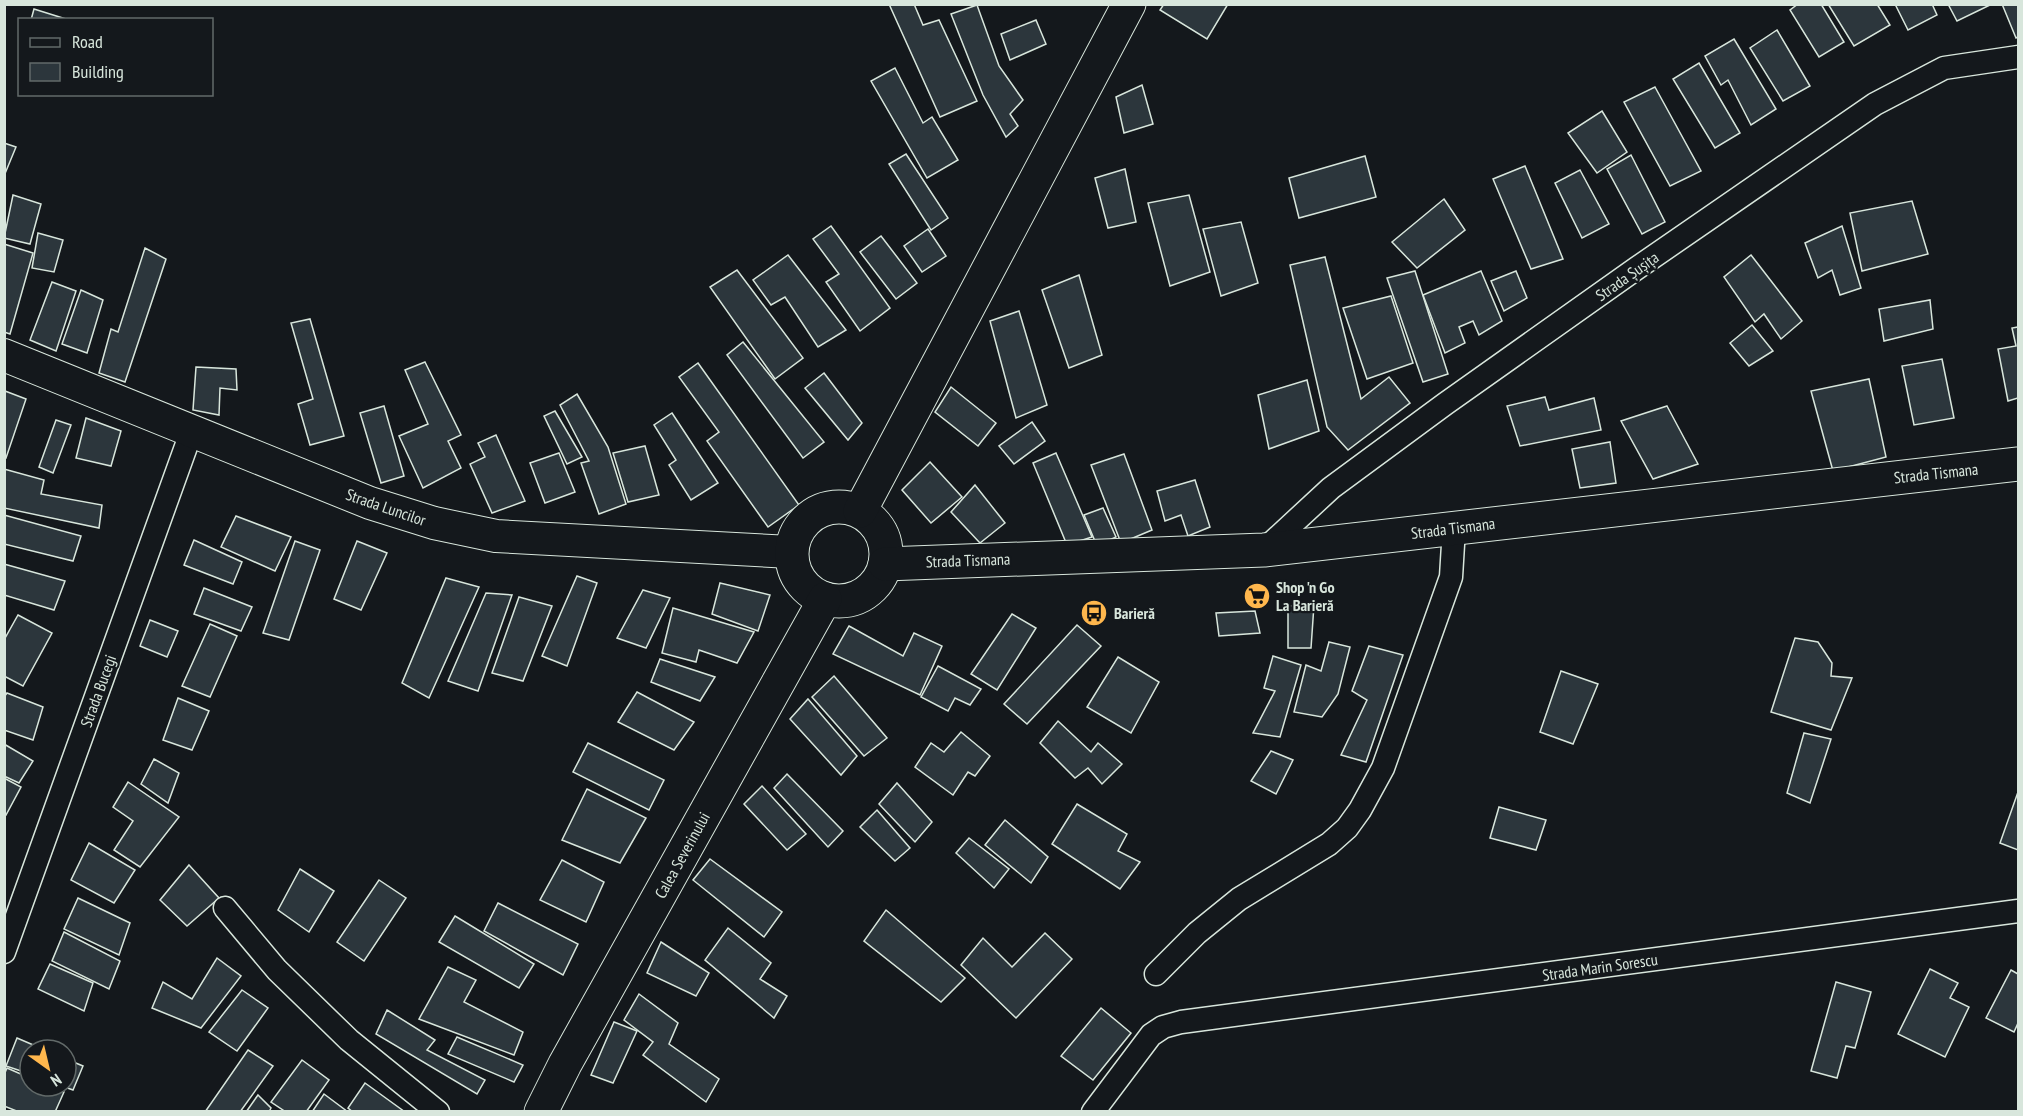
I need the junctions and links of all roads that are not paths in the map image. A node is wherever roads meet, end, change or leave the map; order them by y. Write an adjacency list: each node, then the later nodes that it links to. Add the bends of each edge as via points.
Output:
1 (1129, 4): 6 (main road)
2 (2019, 57): 8 (street, Strada Șușița, via 1944,68 1875,104 1445,404 1331,488)
3 (4, 355): 4 (main road, Strada Luncilor)
4 (192, 430): 9 (main road, Strada Luncilor, via 370,503 475,532); 14 (street, Strada Bucegi)
5 (2019, 464): 7 (main road, Strada Tismana)
6 (860, 511): 9 (main road, via 830,507 815,513 803,523); 10 (main road, via 873,520 881,533 886,548)
7 (1454, 528): 8 (main road, Strada Tismana); 15 (street, via 1451,577 1383,768 1360,810 1329,844 1239,899)
8 (1264, 550): 10 (main road, Strada Tismana)
9 (791, 552): 11 (main road, via 800,581)
10 (885, 564): 11 (main road, via 869,590 856,598)
11 (825, 599): 17 (main road, Calea Severinului)
12 (225, 908): 16 (street, via 278,970 349,1041)
13 (2019, 911): 18 (street, Strada Marin Sorescu, via 1181,1022 1150,1035)
14 (4, 952)
15 (1156, 974)
16 (438, 1112)
17 (541, 1112)
18 (1093, 1112)

